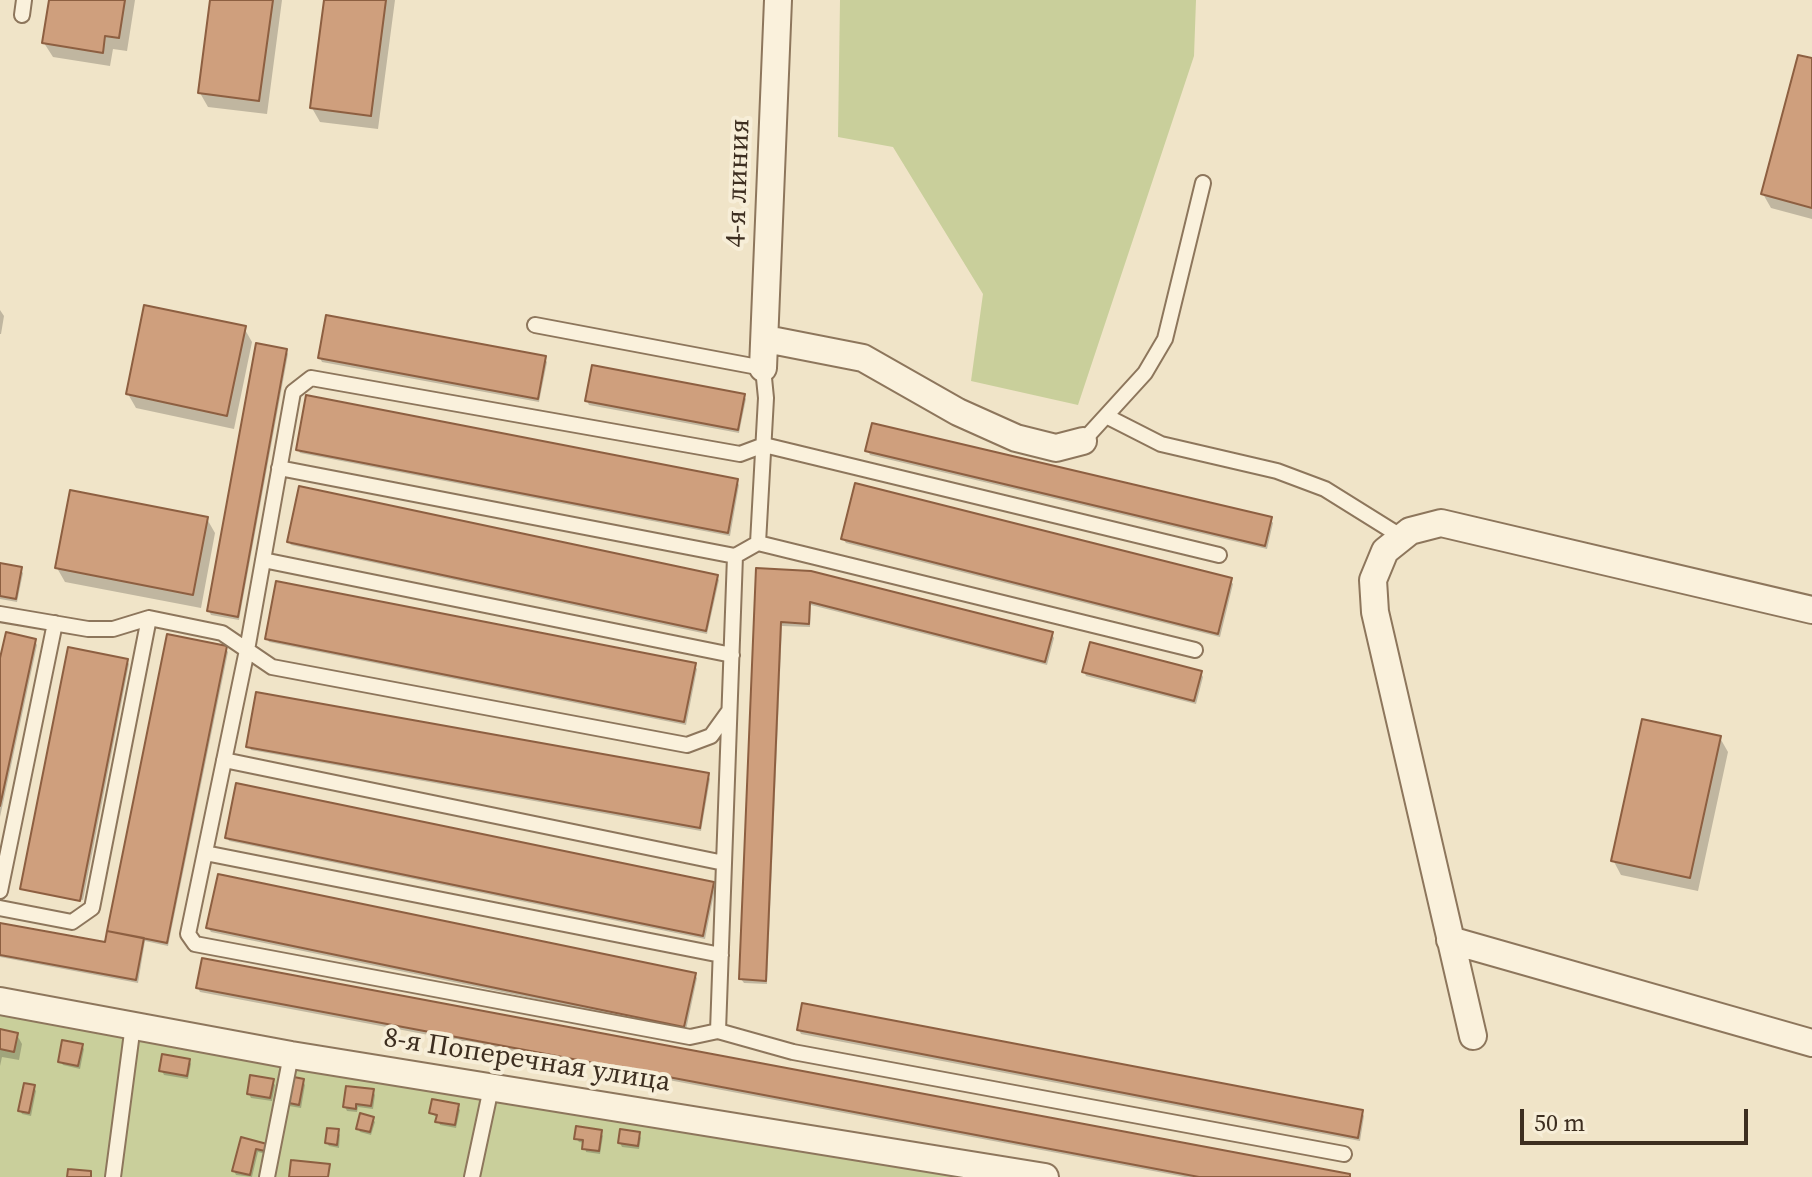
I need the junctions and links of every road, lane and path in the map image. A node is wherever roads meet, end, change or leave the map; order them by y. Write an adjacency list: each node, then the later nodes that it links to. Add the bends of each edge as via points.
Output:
1 (778, 0): 4 (street, 4-я линия)
2 (1203, 183): 6 (lane, via 1165,339 1145,373)
3 (535, 325): 5 (lane)
4 (766, 339): 5 (street, 4-я линия); 7 (street, via 863,358 1016,438 1056,448)
5 (763, 368): 8 (lane)
6 (1106, 416): 7 (lane); 10 (lane, via 1161,444 1277,471 1325,489)
7 (1083, 441)
8 (764, 445): 9 (lane, via 740,454 311,378 293,392); 11 (lane); 12 (lane)
9 (279, 468): 13 (lane); 14 (lane)
10 (1402, 537): 15 (street, via 1441,523); 28 (street, via 1385,551 1373,580 1375,612)
11 (758, 543): 13 (lane); 20 (lane)
12 (1219, 555)
13 (735, 556): 21 (lane)
14 (263, 560): 19 (lane); 21 (lane)
15 (1812, 610)
16 (0, 614): 18 (lane)
17 (149, 618): 18 (lane, via 113,629); 19 (lane, via 222,633); 27 (lane, via 92,908 72,922)
18 (55, 623): 26 (lane)
19 (247, 650): 22 (lane, via 272,667 687,745 711,736); 23 (lane)
20 (1195, 650)
21 (732, 655): 22 (lane)
22 (730, 711): 25 (lane)
23 (224, 760): 24 (lane); 25 (lane)
24 (205, 853): 29 (lane); 32 (lane, via 188,934 195,944 690,1037)
25 (724, 863): 29 (lane)
26 (0, 891)
27 (0, 908)
28 (1450, 940): 33 (street); 34 (street)
29 (721, 955): 32 (lane)
30 (0, 1001): 31 (street, 8-я Поперечная улица)
31 (133, 1025): 35 (street, 8-я Поперечная улица); 38 (lane)
32 (718, 1031): 37 (lane, via 793,1052)
33 (1473, 1036)
34 (1812, 1043)
35 (291, 1055): 36 (street, 8-я Поперечная улица); 39 (lane)
36 (491, 1088): 40 (lane); 41 (street, 8-я Поперечная улица)
37 (1344, 1154)
38 (113, 1177)
39 (267, 1177)
40 (472, 1177)
41 (1045, 1177)

